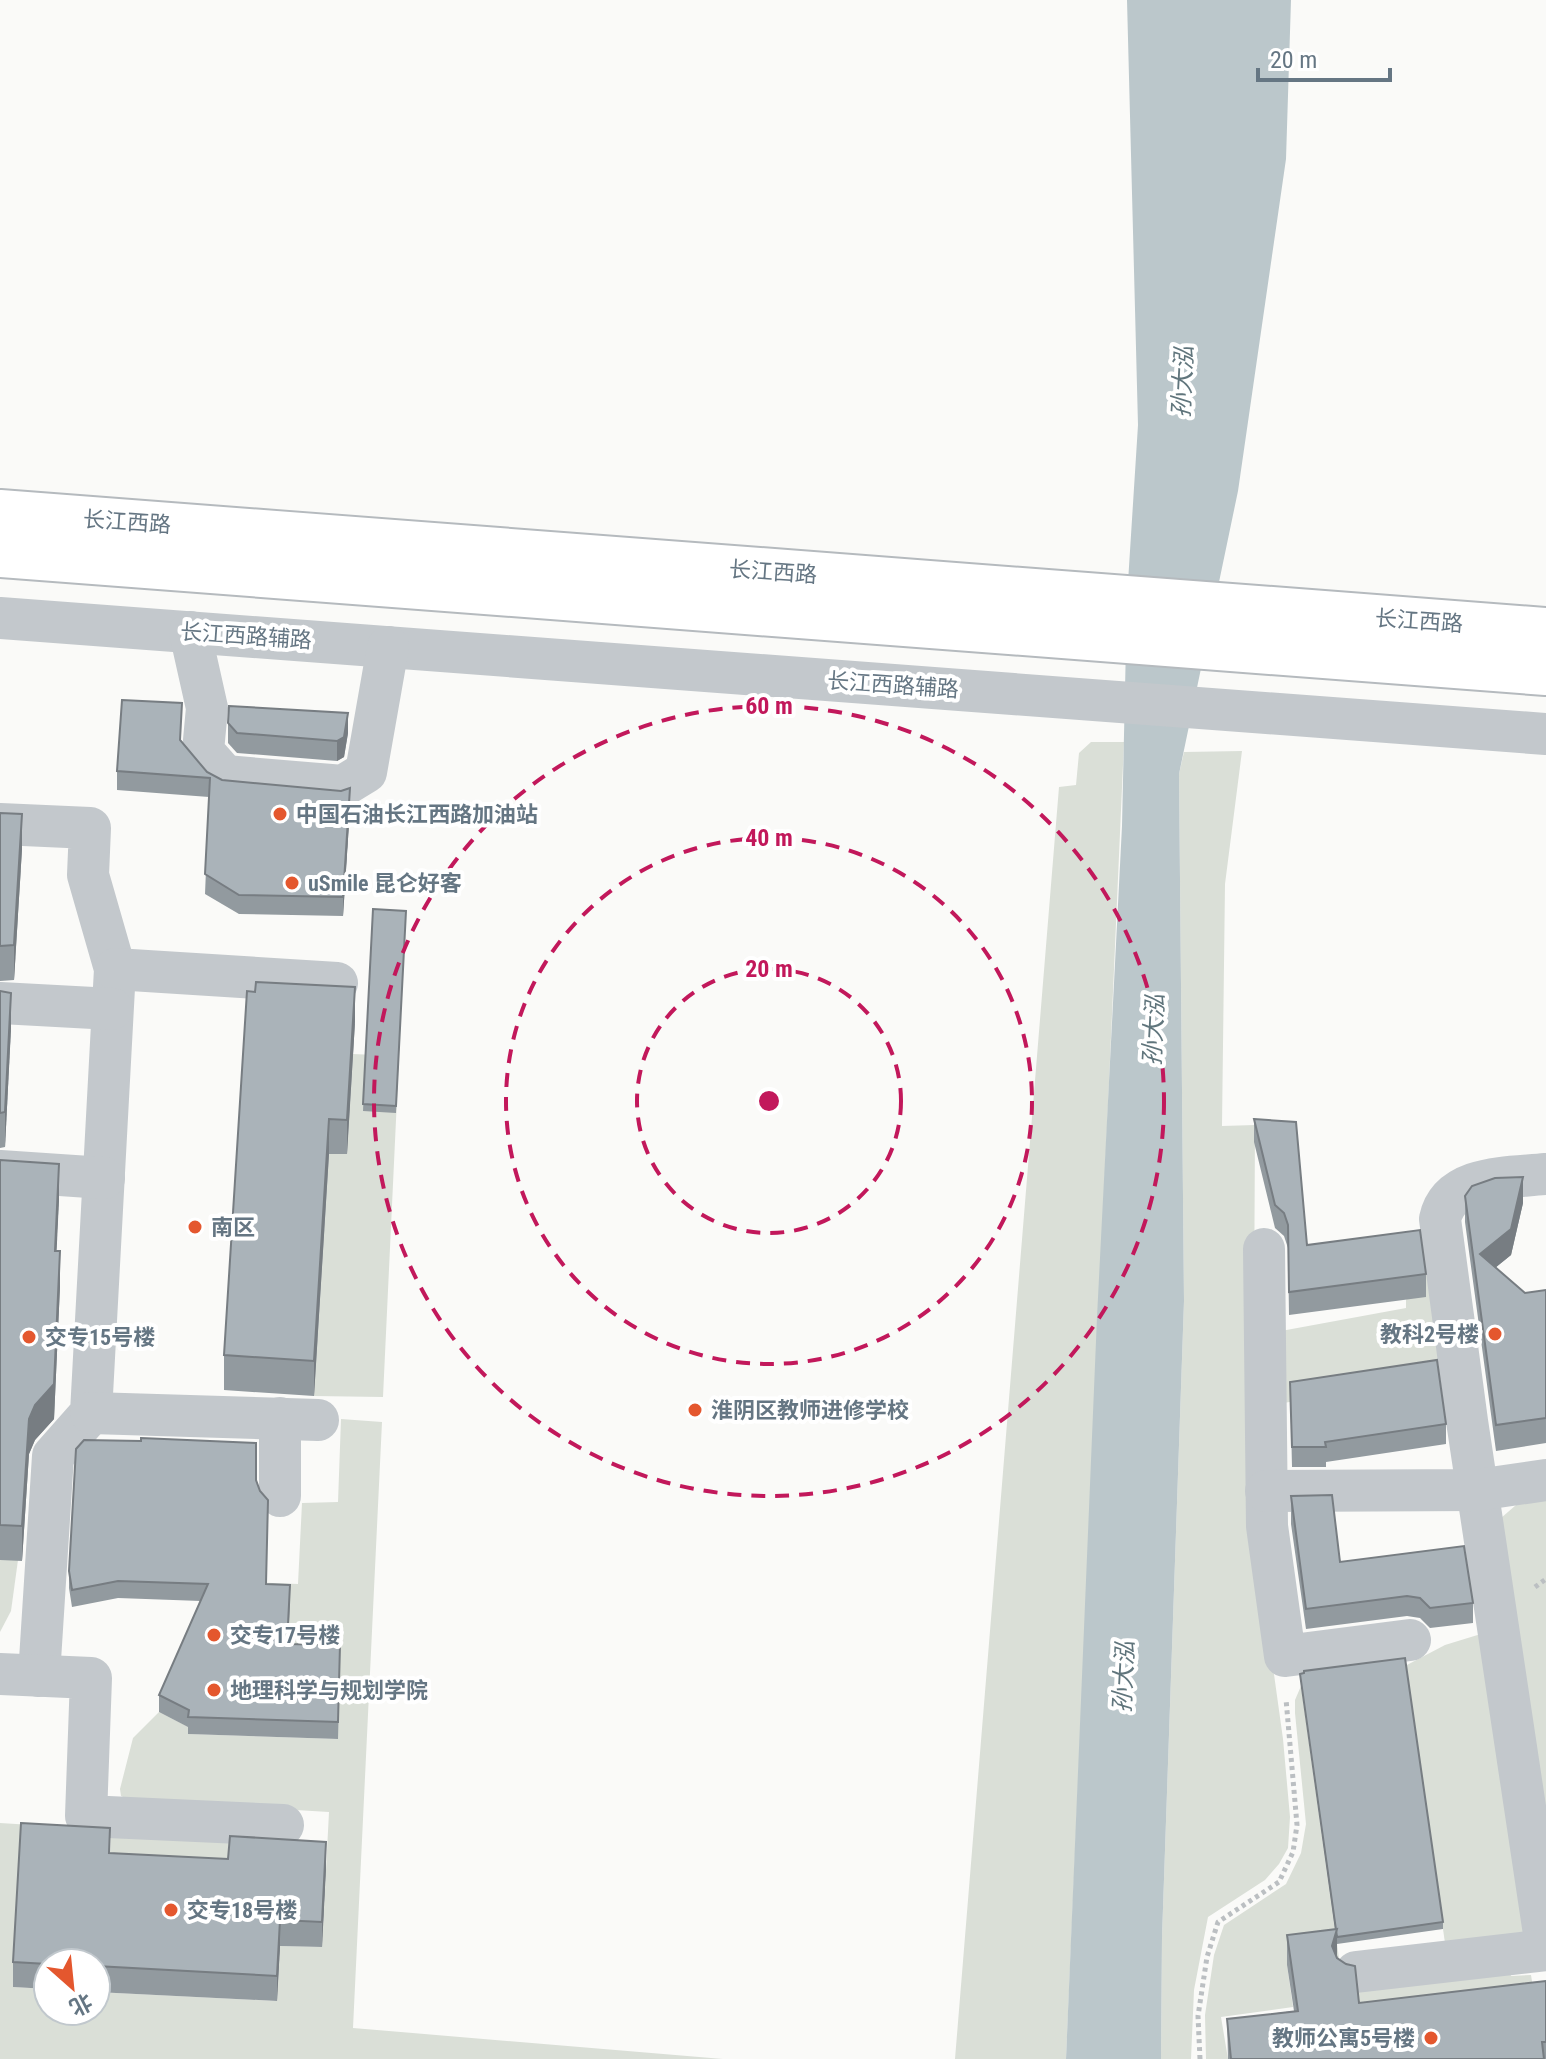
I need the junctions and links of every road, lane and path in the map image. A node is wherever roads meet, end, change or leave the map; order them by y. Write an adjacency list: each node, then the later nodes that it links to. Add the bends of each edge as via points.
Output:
1 (0, 512): 4 (main road, 长江西路)
2 (0, 555): 4 (main road, 长江西路)
3 (0, 618): 6 (street, 长江西路辅路)
4 (1093, 618): 5 (main road, 长江西路, via 1264,609); 8 (main road, 长江西路, via 1264,652)
5 (1546, 630)
6 (190, 632): 7 (street, 长江西路辅路); 7 (street, via 207,708 203,751 225,776 343,786 366,772)
7 (388, 647): 9 (street, 长江西路辅路)
8 (1546, 673)
9 (1546, 734)
10 (0, 824): 12 (street, via 90,828 88,875)
11 (337, 983): 12 (street)
12 (114, 989): 13 (street); 16 (street)
13 (0, 1003)
14 (0, 1171): 16 (street)
15 (1546, 1174): 20 (street, via 1465,1187 1443,1206 1440,1219)
16 (104, 1178): 18 (street)
17 (1264, 1249): 21 (street)
18 (91, 1413): 22 (street, via 299,1419); 27 (street, via 53,1456)
19 (1546, 1480): 20 (street)
20 (1477, 1490): 21 (street); 29 (street)
21 (1266, 1491): 26 (street)
22 (280, 1496)
23 (1546, 1579): 24 (path)
24 (1535, 1587)
25 (1410, 1640): 26 (street)
26 (1285, 1656): 31 (path, via 1297,1825 1293,1852 1279,1882 1218,1922 1198,2016)
27 (20, 1675): 28 (street, via 91,1678 86,1816)
28 (283, 1825)
29 (1546, 1948): 30 (street)
30 (1356, 1972)
31 (1200, 2059)

